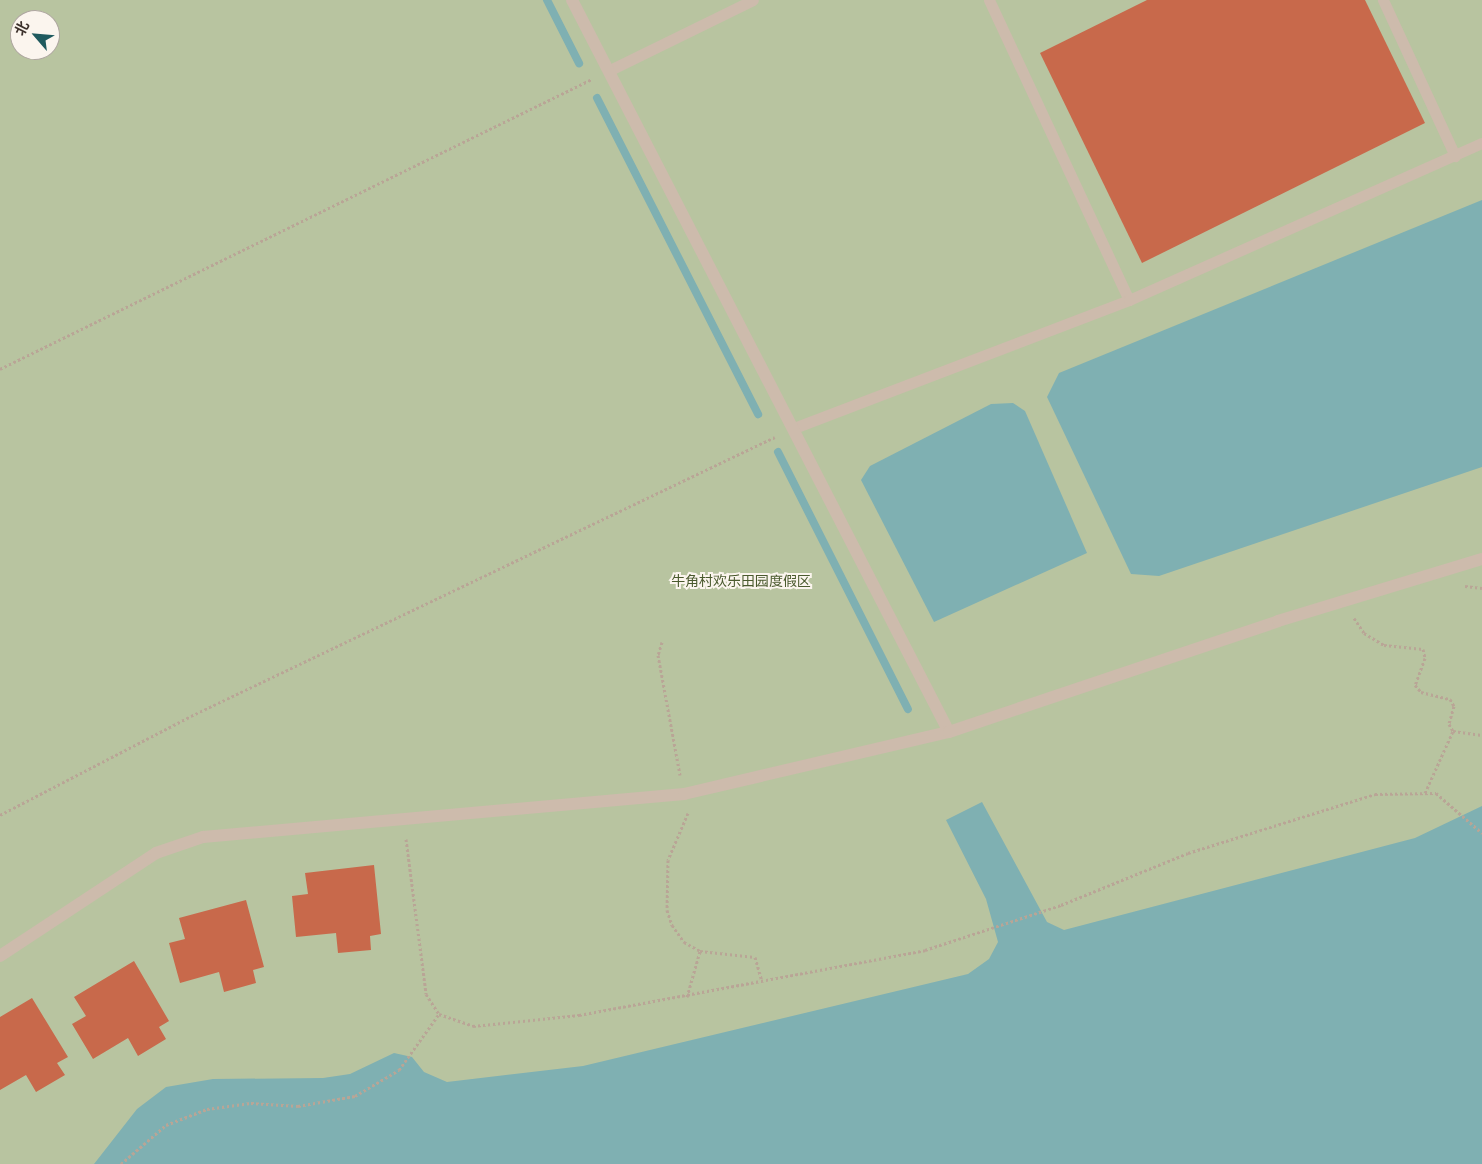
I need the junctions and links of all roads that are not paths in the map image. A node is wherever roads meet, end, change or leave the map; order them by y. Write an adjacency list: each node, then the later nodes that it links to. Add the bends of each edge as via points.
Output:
1 (572, 0): 5 (street)
2 (753, 0): 5 (lane)
3 (989, 0): 8 (lane)
4 (1382, 0): 7 (lane)
5 (610, 70): 9 (street)
6 (1482, 143): 7 (lane)
7 (1454, 156): 8 (lane)
8 (1129, 300): 9 (lane)
9 (794, 428): 11 (street)
10 (1482, 559): 11 (street)
11 (949, 732): 12 (street, via 684,794 204,837 156,853)
12 (0, 956)

